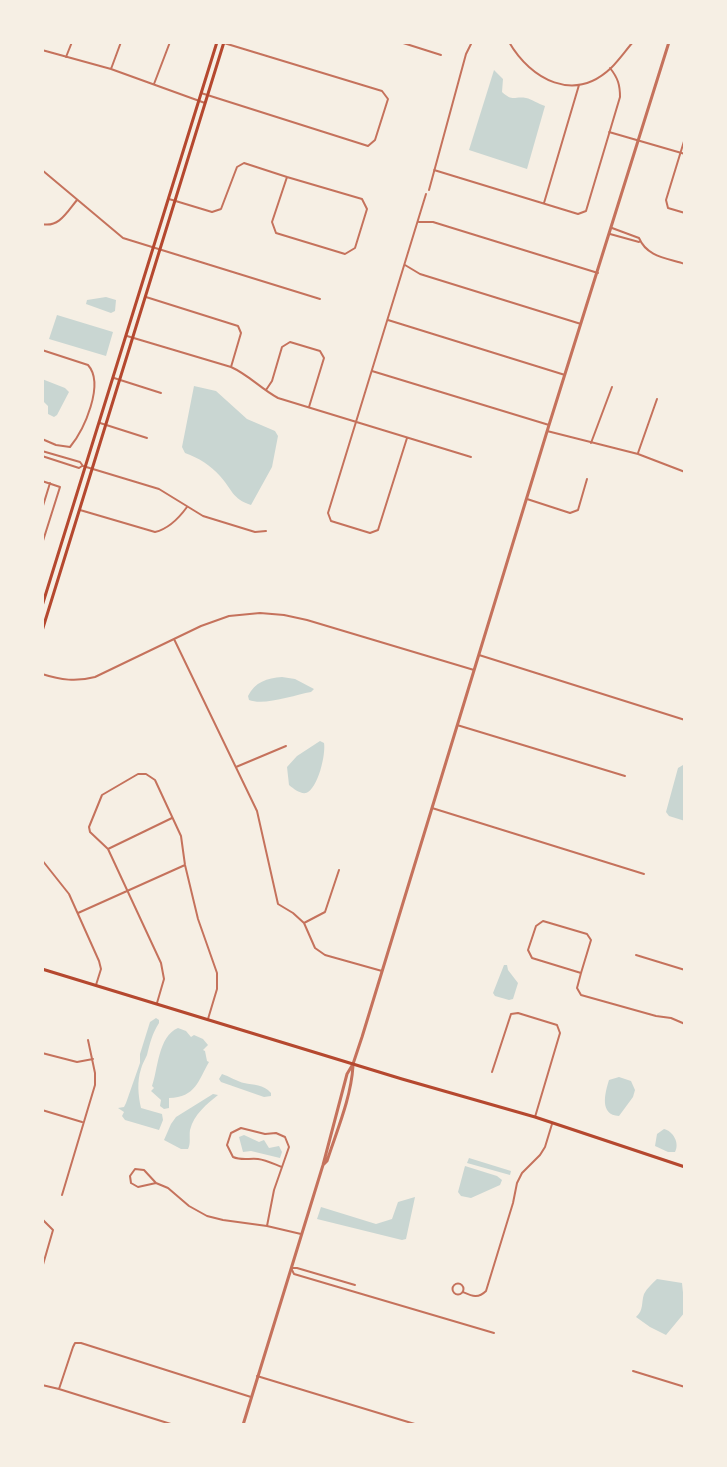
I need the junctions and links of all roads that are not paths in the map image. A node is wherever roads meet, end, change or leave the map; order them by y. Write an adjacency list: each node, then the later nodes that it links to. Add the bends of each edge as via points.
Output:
1 (72, 42): 15 (street)
2 (121, 42): 17 (street)
3 (170, 42): 18 (street)
4 (217, 42): 20 (main road)
5 (399, 42): 12 (street)
6 (419, 42): 12 (street)
7 (472, 42): 32 (street)
8 (509, 42): 19 (street, via 537,75 550,82)
9 (633, 42): 16 (street)
10 (669, 42): 26 (street)
11 (224, 43): 21 (main road); 21 (street, via 382,91 388,99 382,119 375,140 368,146)
12 (417, 47): 14 (street)
13 (42, 50): 15 (street)
14 (441, 55)
15 (66, 57): 17 (street)
16 (610, 68): 19 (street); 24 (street, via 617,76 620,97)
17 (111, 69): 18 (street)
18 (154, 84): 22 (street)
19 (579, 85): 39 (street)
20 (201, 93): 21 (street); 22 (main road)
21 (208, 95): 23 (main road)
22 (199, 101): 23 (street); 27 (main road)
23 (205, 103): 28 (main road)
24 (609, 132): 26 (street); 39 (street, via 586,211 578,214)
25 (685, 138): 29 (street)
26 (638, 142): 29 (street); 43 (street)
27 (185, 147): 28 (main road); 36 (main road)
28 (191, 149): 38 (main road)
29 (680, 153): 30 (street); 40 (street, via 666,200 668,208)
30 (685, 154)
31 (42, 170): 37 (street)
32 (434, 170): 34 (street); 39 (street)
33 (287, 177): 33 (street, via 362,200 367,209 355,248 345,254 276,233 272,222); 38 (street, via 244,163 237,167 221,209 212,212)
34 (429, 190)
35 (426, 194): 41 (street)
36 (169, 199): 38 (street); 46 (main road)
37 (77, 200): 42 (street, via 56,224); 46 (street, via 123,238)
38 (175, 201): 47 (main road)
39 (544, 203)
40 (685, 213)
41 (418, 222): 49 (street); 50 (street, via 433,222)
42 (42, 224)
43 (612, 228): 44 (street); 45 (street, via 639,238)
44 (610, 234): 45 (street); 50 (street)
45 (641, 243): 48 (street, via 649,252)
46 (154, 248): 47 (street); 55 (main road)
47 (160, 250): 51 (main road); 52 (street)
48 (685, 264)
49 (405, 265): 53 (street); 54 (street, via 420,274)
50 (598, 273): 54 (street)
51 (146, 297): 56 (main road); 58 (street, via 238,326 242,333)
52 (320, 299)
53 (388, 320): 59 (street); 60 (street)
54 (581, 324): 60 (street)
55 (127, 336): 56 (street); 61 (main road)
56 (134, 338): 58 (street); 62 (main road)
57 (42, 350): 75 (street, via 88,365 94,395 70,447)
58 (231, 367): 64 (street, via 246,374)
59 (372, 371): 68 (street); 71 (street)
60 (565, 375): 71 (street)
61 (114, 378): 62 (street); 69 (main road)
62 (120, 380): 65 (street); 70 (main road)
63 (612, 387): 76 (street)
64 (266, 392): 67 (street); 67 (street, via 282,347 290,342 320,351 324,358)
65 (161, 393)
66 (657, 399): 78 (street)
67 (309, 407): 68 (street)
68 (356, 422): 74 (street); 74 (street, via 328,513 330,521 370,533 378,530)
69 (100, 423): 70 (street); 81 (main road)
70 (106, 425): 73 (street); 83 (main road)
71 (549, 425): 72 (street)
72 (547, 431): 76 (street); 88 (street)
73 (147, 438)
74 (407, 438): 80 (street)
75 (42, 439)
76 (591, 444): 78 (street)
77 (42, 451): 81 (street)
78 (638, 454): 84 (street)
79 (42, 456): 81 (street, via 79,468)
80 (471, 457)
81 (85, 466): 83 (street); 94 (main road)
82 (685, 467): 84 (street)
83 (93, 469): 89 (street, via 159,489); 91 (main road)
84 (684, 471)
85 (587, 479): 88 (street, via 578,510 570,513)
86 (42, 481): 87 (street)
87 (50, 483): 90 (street); 93 (street, via 60,487)
88 (527, 498): 97 (street)
89 (187, 507): 91 (street, via 164,529 154,532); 92 (street, via 255,532)
90 (42, 509)
91 (80, 510): 95 (main road)
92 (266, 531)
93 (42, 544)
94 (42, 606)
95 (42, 630)
96 (173, 639): 98 (street, via 229,616 284,615); 99 (street, via 95,677 62,680); 103 (street)
97 (479, 655): 98 (street); 100 (street)
98 (474, 670): 101 (street)
99 (42, 674)
100 (685, 720)
101 (457, 725): 104 (street); 105 (street)
102 (286, 747): 103 (street)
103 (236, 767): 114 (street, via 257,811 278,904)
104 (625, 776)
105 (432, 808): 111 (street); 118 (street)
106 (172, 818): 107 (street); 107 (street, via 154,780 138,774 98,800 90,832); 109 (street, via 181,836)
107 (108, 849): 112 (street)
108 (42, 860): 113 (street, via 66,888)
109 (185, 865): 112 (street); 122 (street, via 202,936 217,974)
110 (339, 870): 114 (street, via 325,912)
111 (644, 874)
112 (128, 890): 113 (street); 121 (street, via 163,971)
113 (78, 913): 120 (street, via 101,965)
114 (304, 923): 118 (street, via 315,948 325,955)
115 (636, 955): 117 (street)
116 (42, 969): 120 (main road)
117 (685, 970)
118 (382, 971): 127 (street)
119 (581, 973): 119 (street, via 532,958 528,950 536,926 543,921 587,934 591,940); 123 (street, via 577,988 581,995)
120 (96, 985): 121 (main road)
121 (157, 1003): 122 (main road)
122 (208, 1019): 127 (main road)
123 (685, 1024)
124 (88, 1040): 126 (street)
125 (42, 1053): 126 (street, via 77,1062)
126 (93, 1059): 131 (street, via 95,1085)
127 (353, 1064): 130 (main road); 139 (street, via 340,1119)
128 (492, 1072): 130 (street, via 511,1014 557,1025 560,1033)
129 (42, 1110): 131 (street)
130 (535, 1117): 132 (main road)
131 (83, 1123): 136 (street)
132 (552, 1123): 134 (main road); 143 (street, via 545,1148 517,1183 486,1291 475,1297)
133 (282, 1167): 133 (street, via 289,1147 285,1137 276,1132 242,1128 228,1139 229,1151 237,1159 267,1161); 138 (street)
134 (685, 1167)
135 (156, 1183): 135 (street, via 142,1168 133,1170 130,1176 136,1186); 138 (street, via 207,1216)
136 (62, 1195)
137 (42, 1219): 140 (street, via 53,1230)
138 (267, 1226): 139 (street)
139 (301, 1234): 141 (street)
140 (42, 1268)
141 (291, 1268): 142 (street); 144 (street, via 294,1274); 146 (street)
142 (354, 1285)
143 (463, 1292)
144 (494, 1333)
145 (633, 1371): 148 (street)
146 (257, 1376): 150 (street); 153 (street)
147 (42, 1385): 149 (street)
148 (685, 1387)
149 (59, 1389): 150 (street, via 73,1347 81,1343); 151 (street)
150 (251, 1397): 152 (street)
151 (174, 1425)
152 (243, 1425)
153 (418, 1425)

